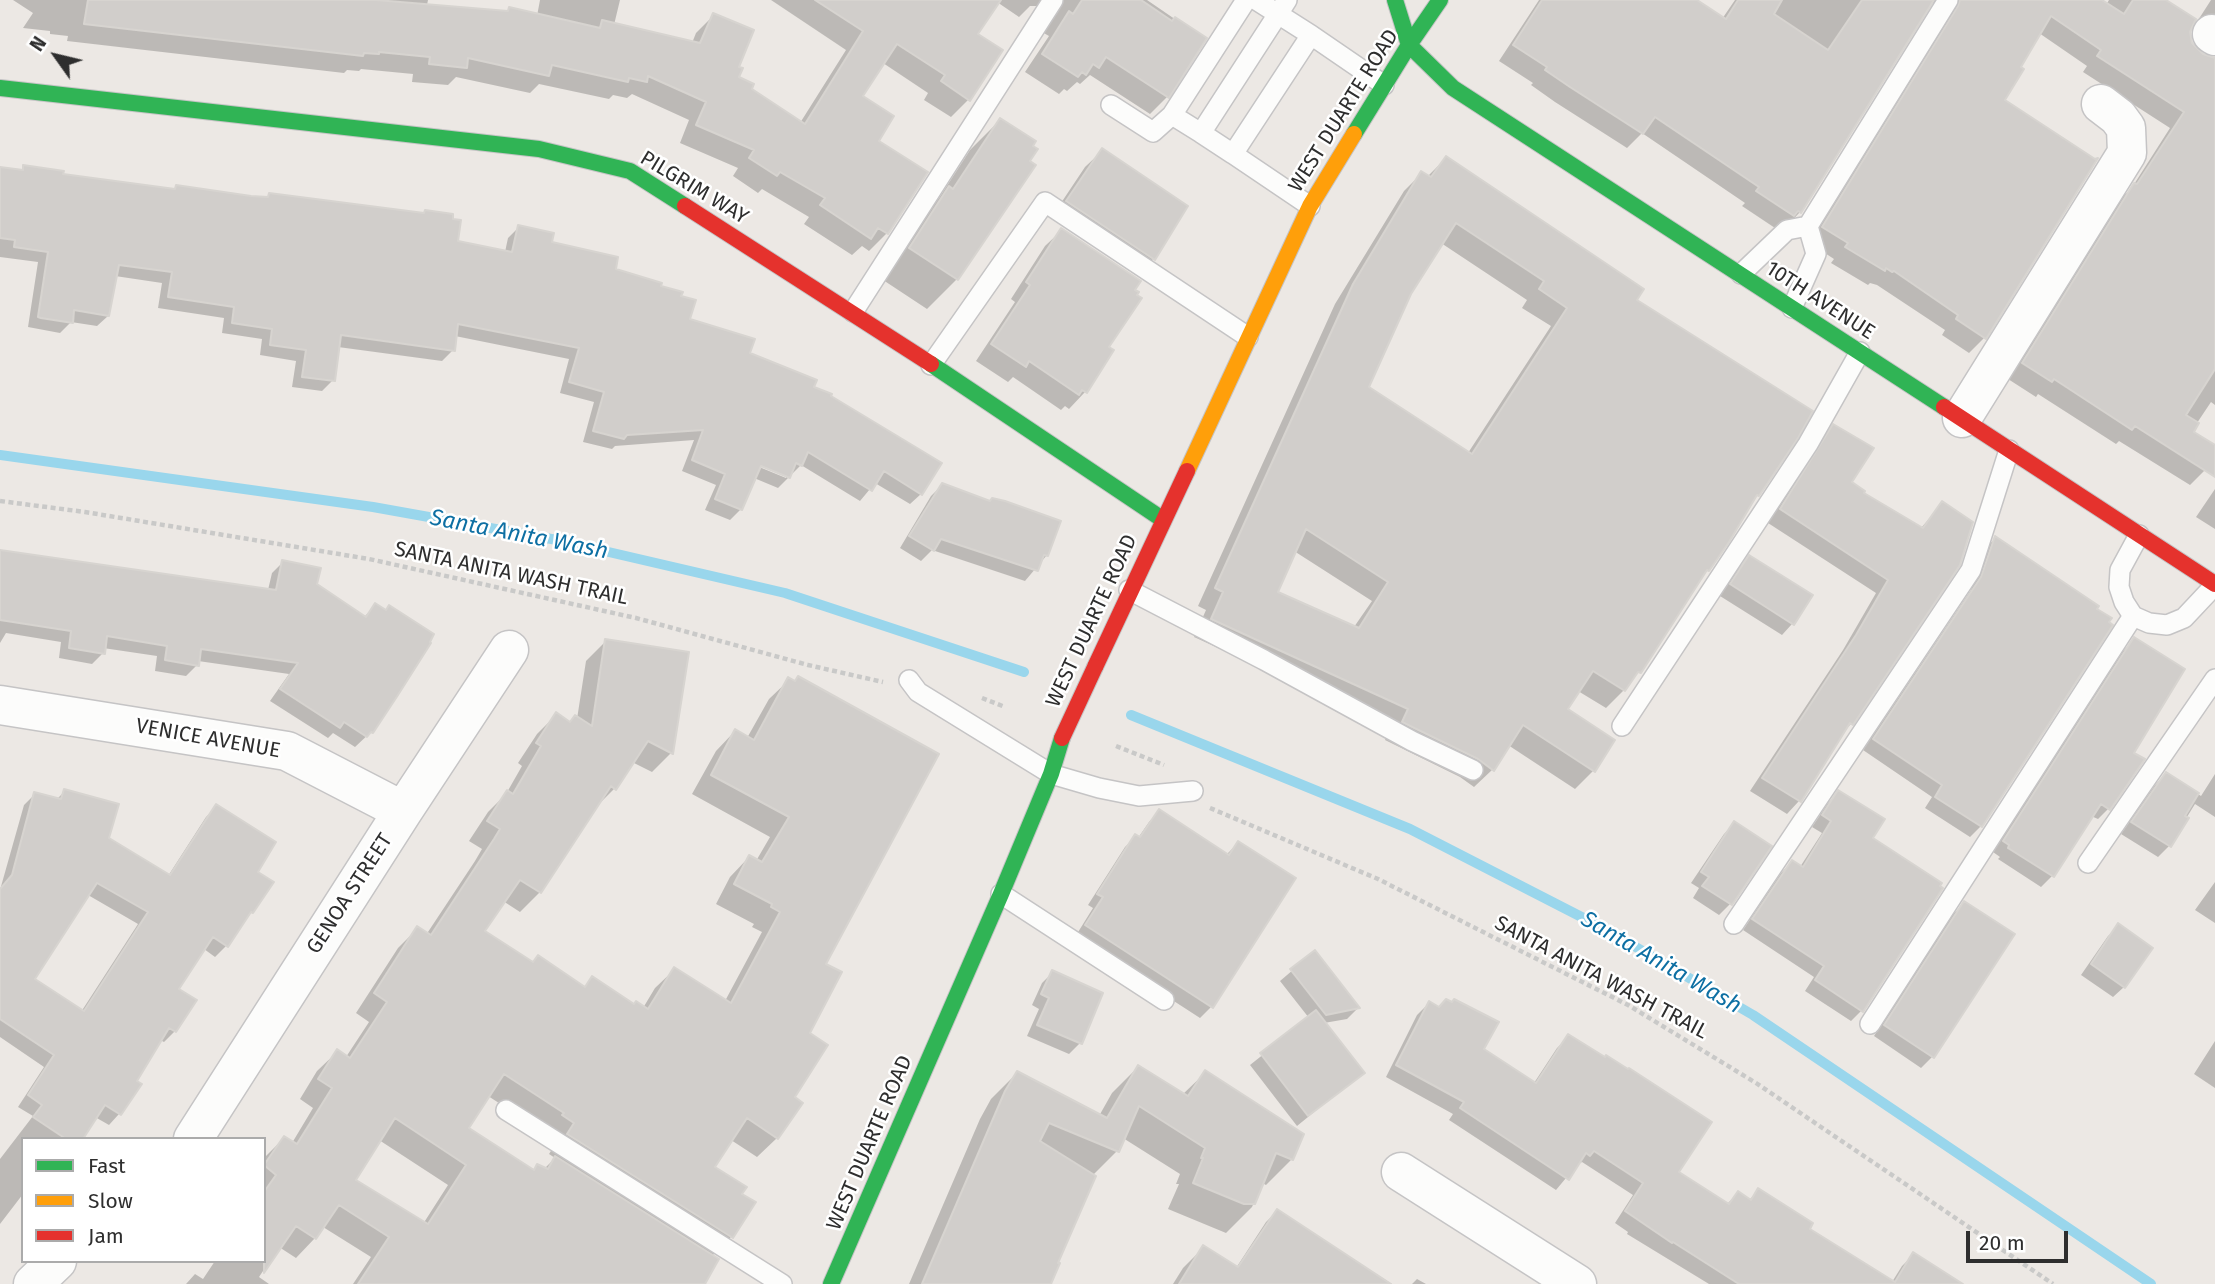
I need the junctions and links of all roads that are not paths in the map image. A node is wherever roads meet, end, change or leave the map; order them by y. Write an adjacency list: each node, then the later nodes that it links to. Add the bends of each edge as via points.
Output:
1 (1053, 0): 21 (lane)
2 (1246, 0): 14 (lane)
3 (1256, 0): 7 (lane)
4 (1395, 0): 9 (street)
5 (1440, 0): 9 (street, WEST DUARTE ROAD)
6 (1948, 0): 18 (lane)
7 (1283, 7): 8 (lane); 15 (lane)
8 (1311, 35): 10 (lane); 16 (lane)
9 (1409, 45): 10 (street, WEST DUARTE ROAD); 19 (street, 10TH AVENUE, via 1452,88)
10 (1384, 85): 17 (street, WEST DUARTE ROAD)
11 (0, 89): 21 (street, PILGRIM WAY, via 539,149 630,171)
12 (2101, 104): 25 (street, via 2126,128 2127,153)
13 (1111, 105): 14 (lane, via 1153,132)
14 (1172, 115): 15 (lane)
15 (1201, 133): 16 (lane)
16 (1233, 155): 17 (lane)
17 (1310, 206): 22 (street, WEST DUARTE ROAD)
18 (1808, 226): 19 (lane, via 1787,230); 20 (lane, via 1815,254)
19 (1741, 274): 20 (street, 10TH AVENUE)
20 (1792, 308): 23 (street, 10TH AVENUE)
21 (853, 312): 24 (street, PILGRIM WAY)
22 (1248, 337): 24 (lane, via 1045,202); 27 (street, WEST DUARTE ROAD)
23 (1860, 352): 25 (street, 10TH AVENUE); 36 (lane, via 1808,444)
24 (931, 365): 27 (street, PILGRIM WAY)
25 (1962, 418): 26 (street, 10TH AVENUE)
26 (2009, 450): 28 (street, 10TH AVENUE); 43 (lane, via 1971,569)
27 (1162, 519): 30 (street, WEST DUARTE ROAD)
28 (2139, 535): 29 (street, 10TH AVENUE); 31 (lane, via 2120,570 2119,587)
29 (2215, 584): 31 (lane, via 2184,618 2167,625)
30 (1129, 590): 37 (lane); 38 (street, WEST DUARTE ROAD, bridge, via 1062,738)
31 (2133, 616): 45 (lane)
32 (509, 650): 40 (street, GENOA STREET)
33 (2215, 679): 41 (lane)
34 (909, 680): 38 (lane, via 918,692)
35 (0, 705): 40 (street, VENICE AVENUE, via 287,751)
36 (1622, 726)
37 (1473, 770)
38 (1051, 774): 39 (lane, via 1139,796); 42 (street, WEST DUARTE ROAD)
39 (1193, 791)
40 (403, 811): 47 (street, GENOA STREET)
41 (2088, 863)
42 (1001, 894): 44 (lane); 52 (street, WEST DUARTE ROAD)
43 (1734, 924)
44 (1164, 1000)
45 (1870, 1024)
46 (506, 1110): 51 (lane)
47 (194, 1137)
48 (1401, 1172): 53 (street)
49 (55, 1263): 50 (street)
50 (33, 1284)
51 (782, 1284)
52 (831, 1284)
53 (1577, 1284)

